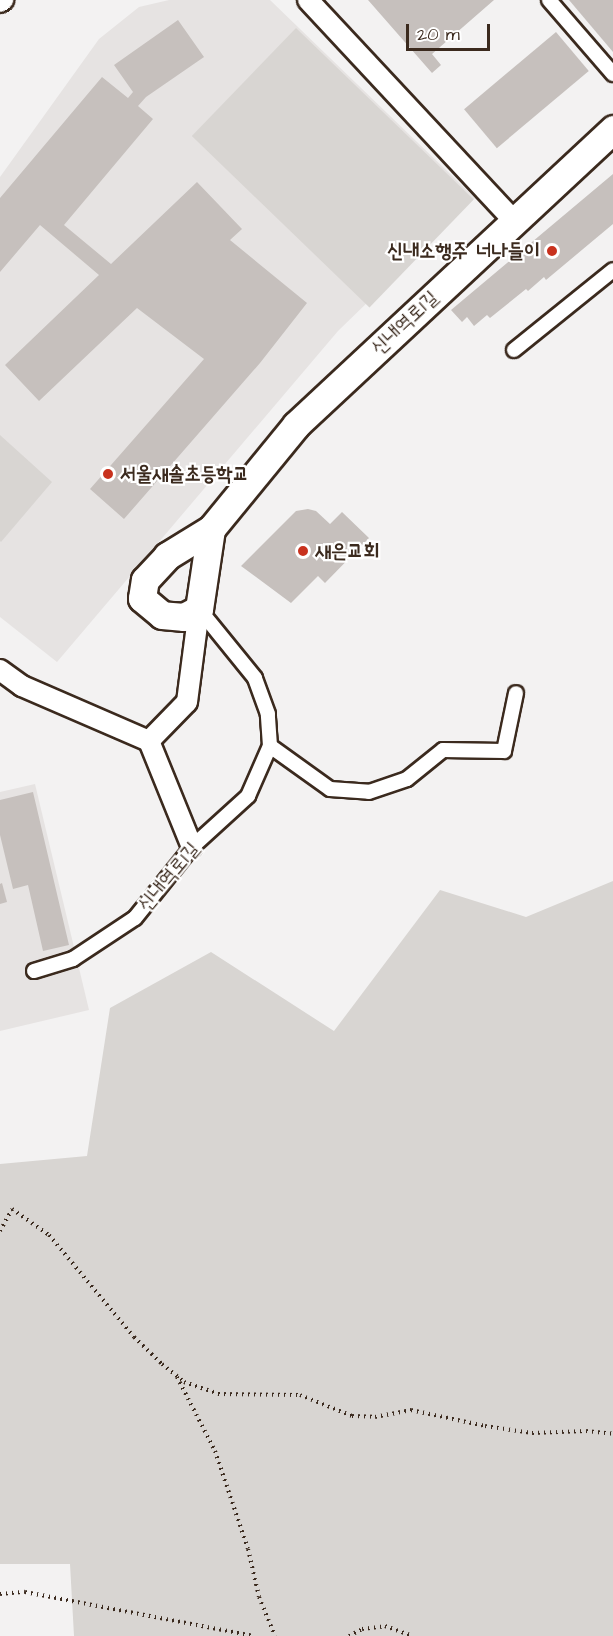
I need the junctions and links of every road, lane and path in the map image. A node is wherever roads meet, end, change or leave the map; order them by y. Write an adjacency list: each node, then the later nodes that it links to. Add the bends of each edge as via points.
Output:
1 (308, 0): 5 (street)
2 (549, 0): 3 (lane)
3 (613, 74)
4 (613, 129): 5 (street, 신내역로1길)
5 (514, 221): 8 (street, 신내역로1길, via 296,425)
6 (613, 270): 7 (lane)
7 (514, 350)
8 (210, 529): 9 (street); 9 (street, 신내역로1길, via 166,556 145,580 142,598 162,615 184,618)
9 (199, 609): 12 (street, via 187,702); 13 (lane, 신내역로1길, via 255,678 268,714)
10 (0, 670): 12 (street, via 22,686)
11 (516, 693): 13 (lane, via 504,751 443,750 407,778 369,792 330,789)
12 (149, 741): 14 (street)
13 (270, 746): 14 (lane, 신내역로1길, via 248,796)
14 (192, 847): 15 (lane, 신내역로1길, via 135,918 74,959)
15 (34, 971)
16 (0, 1231): 17 (path, via 12,1209 49,1235 134,1337)
17 (177, 1377): 18 (path, via 218,1394 300,1395 352,1416 375,1417 411,1410 532,1433); 21 (path, via 215,1451 248,1549 259,1597)
18 (613, 1434)
19 (0, 1594): 20 (path, via 25,1592)
20 (254, 1636)
21 (275, 1636)
22 (349, 1636): 23 (path, via 362,1629 386,1626)
23 (412, 1636)

